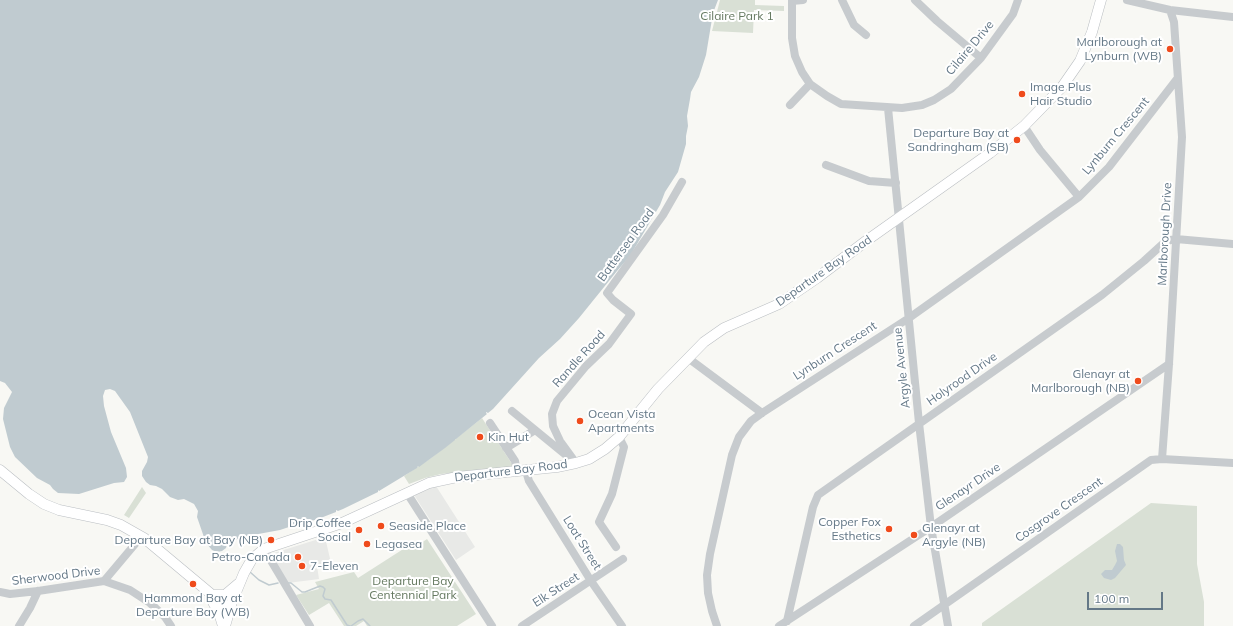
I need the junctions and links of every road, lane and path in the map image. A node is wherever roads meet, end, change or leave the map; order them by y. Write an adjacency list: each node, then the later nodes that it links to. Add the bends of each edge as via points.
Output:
1 (792, 0): 2 (street); 13 (street, Cilaire Drive, via 792,38 795,56)
2 (804, 0)
3 (842, 0): 10 (street, via 854,26)
4 (915, 0): 11 (street)
5 (1018, 0): 11 (street, Cilaire Drive, via 1013,14)
6 (1101, 0): 16 (main road, Departure Bay Road, via 1080,61 1062,87)
7 (1127, 0): 8 (street)
8 (1170, 10): 9 (street); 12 (street, Marlborough Drive, via 1174,22)
9 (1233, 17)
10 (866, 35)
11 (981, 58): 15 (street, Cilaire Drive, via 952,89 934,100 922,105)
12 (1178, 80): 20 (street, Lynburn Crescent, via 1109,167); 22 (street, Marlborough Drive, via 1182,137)
13 (810, 84): 14 (street); 15 (street, Cilaire Drive, via 841,104)
14 (790, 105)
15 (888, 108): 19 (street, Argyle Avenue)
16 (1024, 126): 20 (street); 21 (main road, Departure Bay Road)
17 (826, 165): 19 (street, via 869,181)
18 (682, 182): 24 (street, Battersea Road, via 663,215 607,293)
19 (896, 183): 21 (street, Argyle Avenue)
20 (1079, 198): 25 (street, Lynburn Crescent)
21 (899, 218): 25 (street, Argyle Avenue); 26 (main road, Departure Bay Road, via 779,304 724,328 704,342)
22 (1176, 239): 23 (street); 27 (street, Marlborough Drive); 31 (street, Holyrood Drive, via 1166,241 1102,295)
23 (1233, 244)
24 (631, 314): 36 (street, Randle Road, via 609,344 586,366 557,401 552,414 553,426 560,441)
25 (909, 318): 29 (street, Lynburn Crescent); 31 (street, Argyle Avenue)
26 (688, 358): 29 (street); 33 (main road, Departure Bay Road, via 658,389)
27 (1169, 364): 35 (street, Marlborough Drive); 41 (street, Glenayr Drive)
28 (512, 411): 32 (street)
29 (762, 413): 62 (street, Lynburn Crescent, via 751,421 739,437 732,455 710,554 708,593)
30 (490, 423): 34 (street, Loat Street)
31 (919, 424): 41 (street, Argyle Avenue); 54 (street, Holyrood Drive, via 818,495)
32 (535, 430): 34 (street); 36 (street)
33 (619, 437): 36 (main road, Departure Bay Road, via 589,459); 43 (street, via 624,447 612,494 599,522)
34 (506, 448): 39 (street, Loat Street)
35 (1162, 459): 37 (street, Cosgrove Crescent); 52 (street, Cosgrove Crescent, via 1150,460)
36 (576, 463): 39 (main road, Departure Bay Road)
37 (1233, 463)
38 (0, 470): 42 (main road, via 44,504 59,510 107,520)
39 (522, 471): 40 (main road, Departure Bay Road, via 437,480); 47 (street, Loat Street)
40 (407, 493): 44 (main road, Departure Bay Road, via 342,523); 59 (street)
41 (931, 527): 52 (street, Argyle Avenue); 54 (street, Glenayr Drive)
42 (141, 537): 46 (street); 51 (main road)
43 (616, 547)
44 (264, 549): 48 (main road, Departure Bay Road, via 252,559); 58 (street)
45 (623, 559): 47 (street, Elk Street)
46 (104, 581): 49 (street, Sherwood Drive); 56 (street, Sherwood Drive, via 130,590 150,603)
47 (591, 581): 60 (street, Elk Street); 61 (street, Loat Street)
48 (239, 583): 51 (main road, via 225,595); 53 (main road, Departure Bay Road)
49 (38, 591): 50 (street, Sherwood Drive, via 10,594); 55 (street)
50 (0, 592)
51 (211, 595): 53 (main road); 57 (main road)
52 (945, 605): 64 (street, Cosgrove Crescent); 65 (street, Argyle Avenue)
53 (229, 609): 57 (main road, Departure Bay Road)
54 (786, 621): 63 (street, Glenayr Drive)
55 (20, 626)
56 (171, 626)
57 (224, 626)
58 (310, 626)
59 (492, 626)
60 (522, 626)
61 (622, 626)
62 (717, 626)
63 (779, 626)
64 (914, 626)
65 (948, 626)

